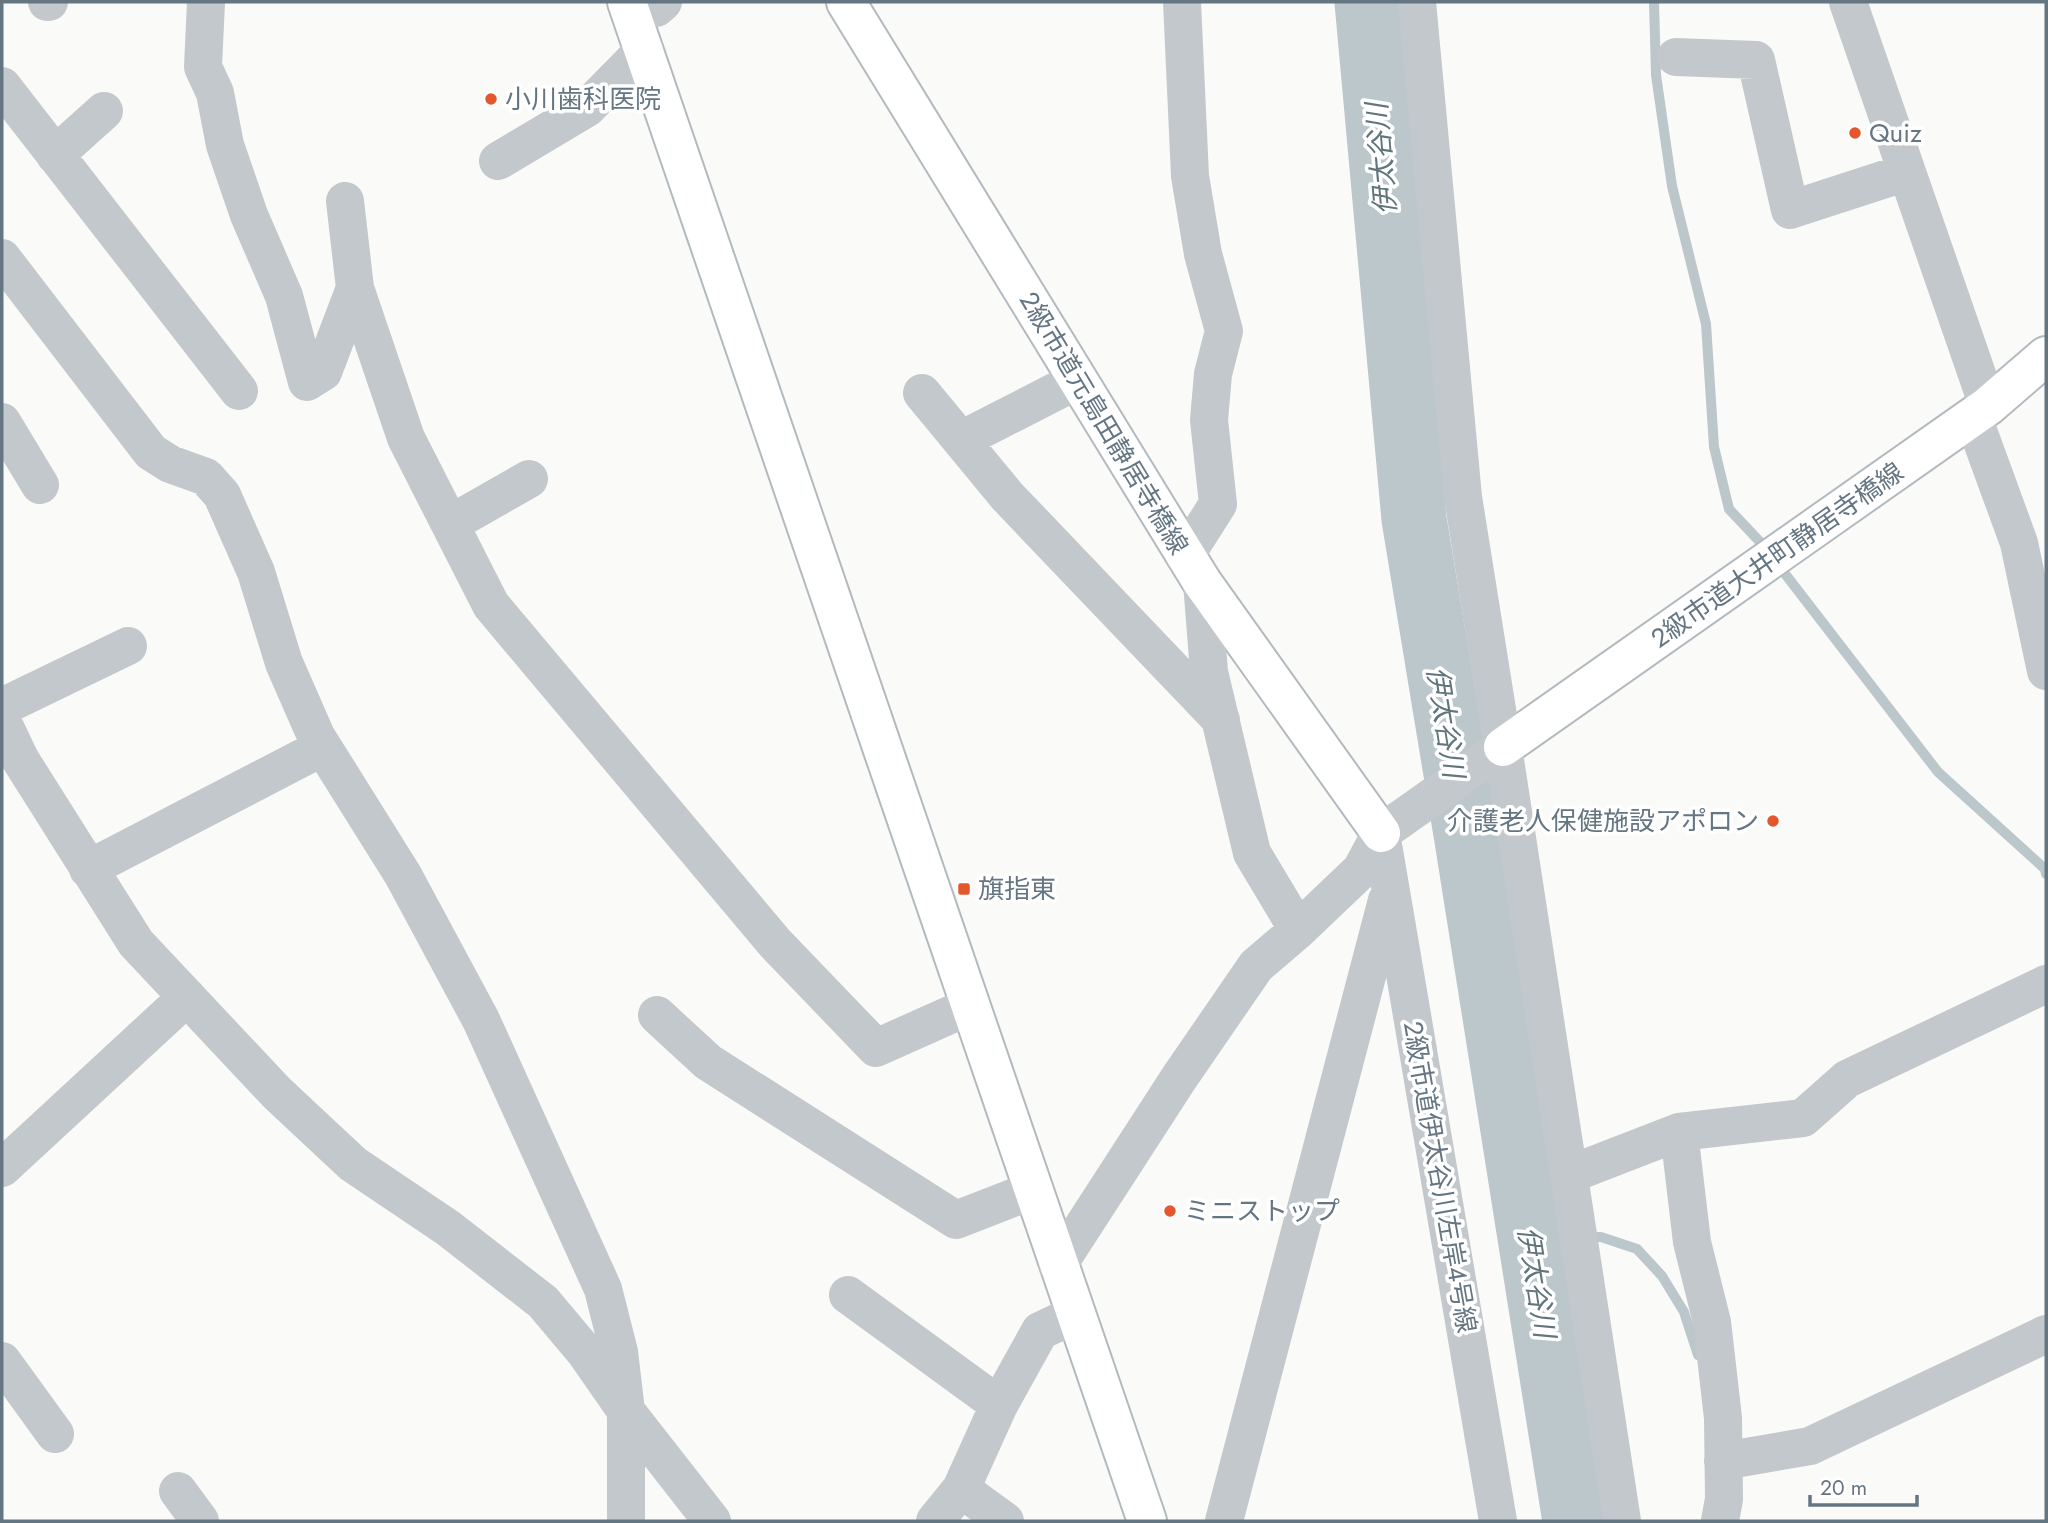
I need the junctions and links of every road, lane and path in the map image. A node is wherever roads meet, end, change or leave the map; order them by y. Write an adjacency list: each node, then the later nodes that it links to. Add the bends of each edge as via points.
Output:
1 (206, 2): 16 (street, via 203,67 215,93 225,145 249,215 284,296 307,382 323,372)
2 (846, 2): 18 (street, 2級市道元島田静居寺橋線)
3 (1182, 2): 27 (street, via 1190,176 1203,254 1224,331 1213,374 1209,420 1218,504)
4 (1417, 2): 34 (street, via 1462,497)
5 (1849, 2): 13 (street)
6 (648, 4): 7 (street)
7 (643, 50): 12 (street, via 587,108); 41 (street)
8 (1676, 57): 13 (street, via 1756,60 1790,210)
9 (2, 86): 11 (street)
10 (104, 111): 11 (street)
11 (55, 155): 19 (street)
12 (498, 161)
13 (1907, 172): 21 (street)
14 (345, 201): 16 (street)
15 (2, 258): 33 (street, via 151,452 206,477 222,495 256,572 284,663)
16 (355, 288): 26 (street, via 406,438)
17 (2046, 356): 21 (street, 2級市道大井町静居寺橋線)
18 (1078, 380): 23 (street); 27 (street, 2級市道元島田静居寺橋線)
19 (239, 391)
20 (922, 393): 23 (street)
21 (1981, 412): 29 (street, via 2019,543); 34 (street, 2級市道大井町静居寺橋線)
22 (2, 422): 25 (street)
23 (961, 440): 31 (street, via 1007,496)
24 (529, 479): 26 (street)
25 (40, 485)
26 (450, 524): 41 (street, via 491,605 775,943 876,1048)
27 (1194, 569): 31 (street); 35 (street, 2級市道元島田静居寺橋線)
28 (128, 646): 30 (street)
29 (2046, 671)
30 (2, 707)
31 (1221, 720): 38 (street, via 1252,853)
32 (2, 721): 36 (street, via 20,759)
33 (323, 747): 36 (street); 53 (street, via 403,875 492,1045 603,1289 619,1352)
34 (1496, 752): 35 (street); 45 (street)
35 (1386, 828): 37 (street, 2級市道伊太谷川左岸4号線); 38 (street, via 1361,870)
36 (88, 869): 40 (street, via 136,943)
37 (1391, 888): 62 (street); 63 (street, 2級市道伊太谷川左岸4号線)
38 (1298, 930): 47 (street, via 1256,967)
39 (2046, 984): 43 (street, via 1847,1079 1803,1118)
40 (187, 997): 44 (street); 53 (street, via 277,1093 354,1164 448,1228 543,1302)
41 (970, 1006): 46 (street)
42 (657, 1015): 46 (street, via 708,1062 956,1220)
43 (1679, 1132): 45 (street); 55 (street, via 1692,1242 1712,1322)
44 (7, 1153)
45 (1568, 1175): 64 (street)
46 (1033, 1190): 47 (street)
47 (1058, 1265): 49 (street)
48 (848, 1295): 52 (street)
49 (1076, 1314): 52 (street, via 1040,1331); 61 (street)
50 (2046, 1334): 55 (street, via 1810,1446)
51 (2, 1362): 54 (street)
52 (999, 1405): 56 (street)
53 (626, 1411): 57 (street); 58 (street)
54 (55, 1434)
55 (1723, 1461): 65 (street)
56 (961, 1489): 59 (street); 60 (street)
57 (626, 1521)
58 (712, 1521)
59 (935, 1521)
60 (1005, 1521)
61 (1147, 1521)
62 (1224, 1521)
63 (1498, 1521)
64 (1622, 1521)
65 (1720, 1521)

